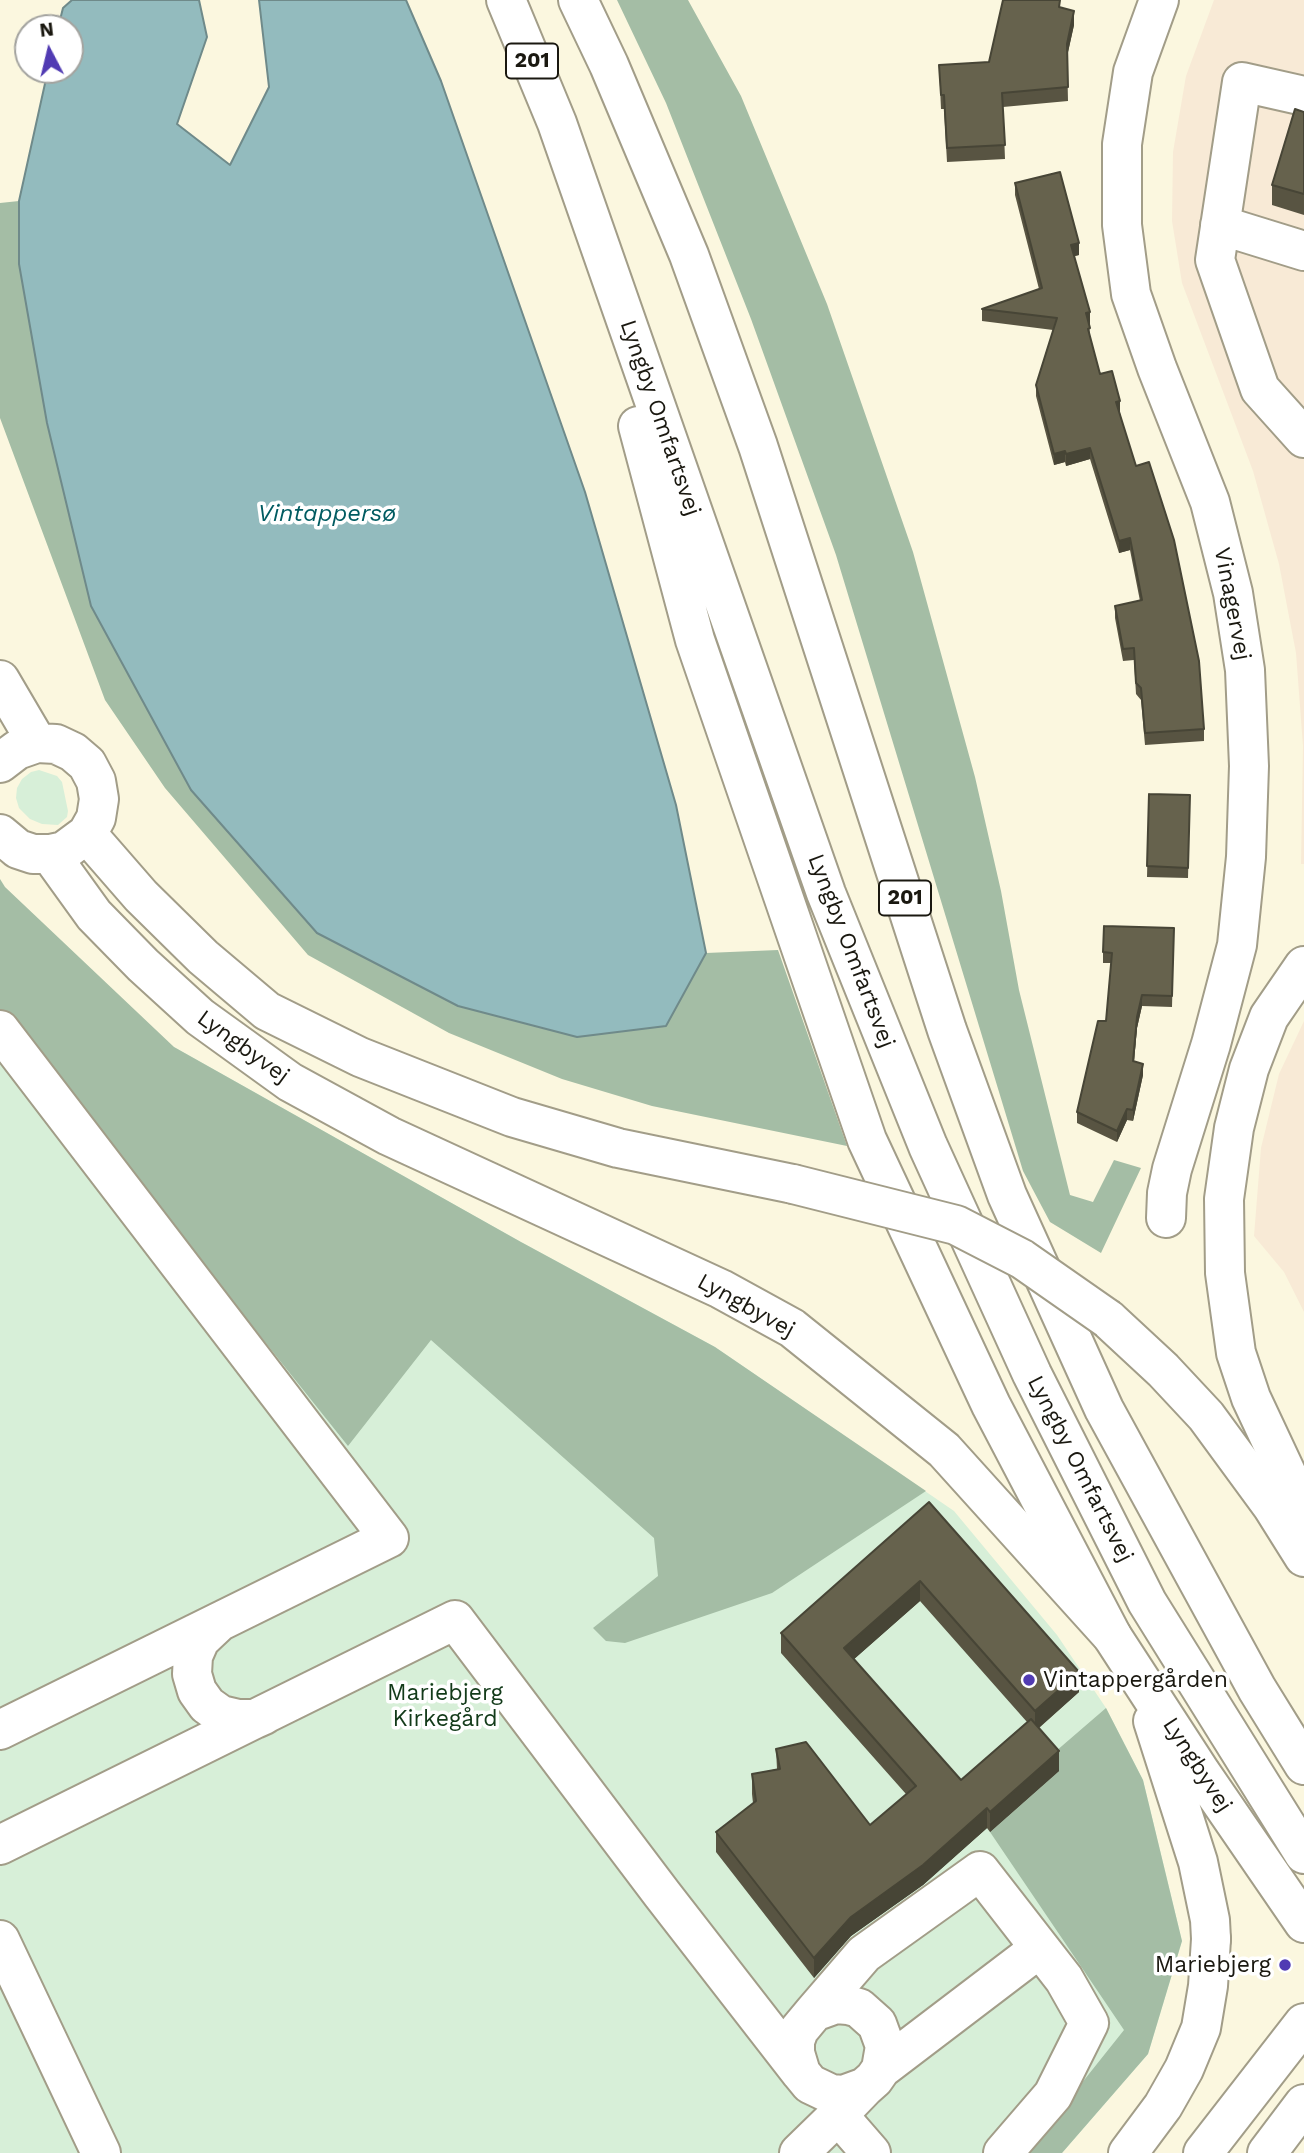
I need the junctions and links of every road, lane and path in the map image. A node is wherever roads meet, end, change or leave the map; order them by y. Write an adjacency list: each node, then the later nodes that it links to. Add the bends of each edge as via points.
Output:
1 (506, 0): 5 (main road, Lyngby Omfartsvej / 201)
2 (578, 0): 23 (main road, 201, via 689,255 758,446 947,1030 1007,1195 1104,1409)
3 (1159, 0): 17 (main road, Vinagervej, via 1133,72 1122,144 1122,225 1131,294 1210,502 1233,593 1245,670 1249,766 1237,945 1172,1169)
4 (1304, 96): 6 (main road, via 1242,82)
5 (558, 123): 21 (main road, via 695,640 867,1140 991,1405); 29 (main road, Lyngby Omfartsvej / 201, via 827,893 928,1146 1032,1374 1147,1602)
6 (1220, 225): 7 (main road); 8 (main road, via 1215,260 1260,389)
7 (1304, 251)
8 (1304, 438)
9 (0, 680): 10 (main road)
10 (37, 743): 11 (main road); 13 (main road, via 56,744 87,764 99,799)
11 (0, 763)
12 (0, 834): 14 (main road, via 18,849)
13 (87, 834): 14 (main road, via 64,851); 19 (main road, Lyngbyvej, bridge, via 203,957 267,1011 359,1057 525,1121 618,1148 793,1184 956,1225 1022,1259 1108,1319 1163,1370 1206,1416)
14 (50, 854): 21 (main road, Lyngbyvej, via 94,915 142,965 200,1017 290,1082 389,1136 721,1289 792,1328 944,1450)
15 (1304, 966): 18 (main road, via 1269,1017 1249,1069 1234,1128 1224,1199 1225,1273 1236,1353 1251,1398)
16 (0, 1030): 20 (main road, via 389,1538)
17 (1166, 1218)
18 (1304, 1511)
19 (1304, 1557)
20 (226, 1619): 24 (main road, via 200,1640 193,1657 197,1690 221,1715 255,1719); 25 (main road)
21 (1112, 1636): 22 (main road, Lyngbyvej)
22 (1142, 1682): 30 (main road, Lyngbyvej); 43 (main road, via 1198,1862 1211,1939 1201,2028 1168,2096)
23 (1257, 1689): 26 (main road, 201); 27 (main road, 201)
24 (271, 1712): 28 (main road); 35 (main road, via 456,1620)
25 (0, 1730)
26 (1304, 1742)
27 (1304, 1765)
28 (0, 1845)
29 (1304, 1854)
30 (1304, 1923)
31 (0, 1940): 39 (main road)
32 (1040, 1948): 33 (main road, via 980,1871 864,1954); 36 (main road); 42 (main road, via 1089,2023 1053,2095)
33 (814, 2012): 35 (main road, via 795,2041); 36 (main road, via 836,2004 869,2015 885,2046)
34 (1304, 2023): 44 (main road)
35 (801, 2073): 36 (main road, via 810,2084 843,2095)
36 (873, 2078): 38 (main road)
37 (1304, 2104): 45 (main road)
38 (838, 2115): 40 (main road); 41 (main road)
39 (101, 2153)
40 (799, 2153)
41 (871, 2153)
42 (1003, 2153)
43 (1128, 2153)
44 (1203, 2153)
45 (1266, 2153)

